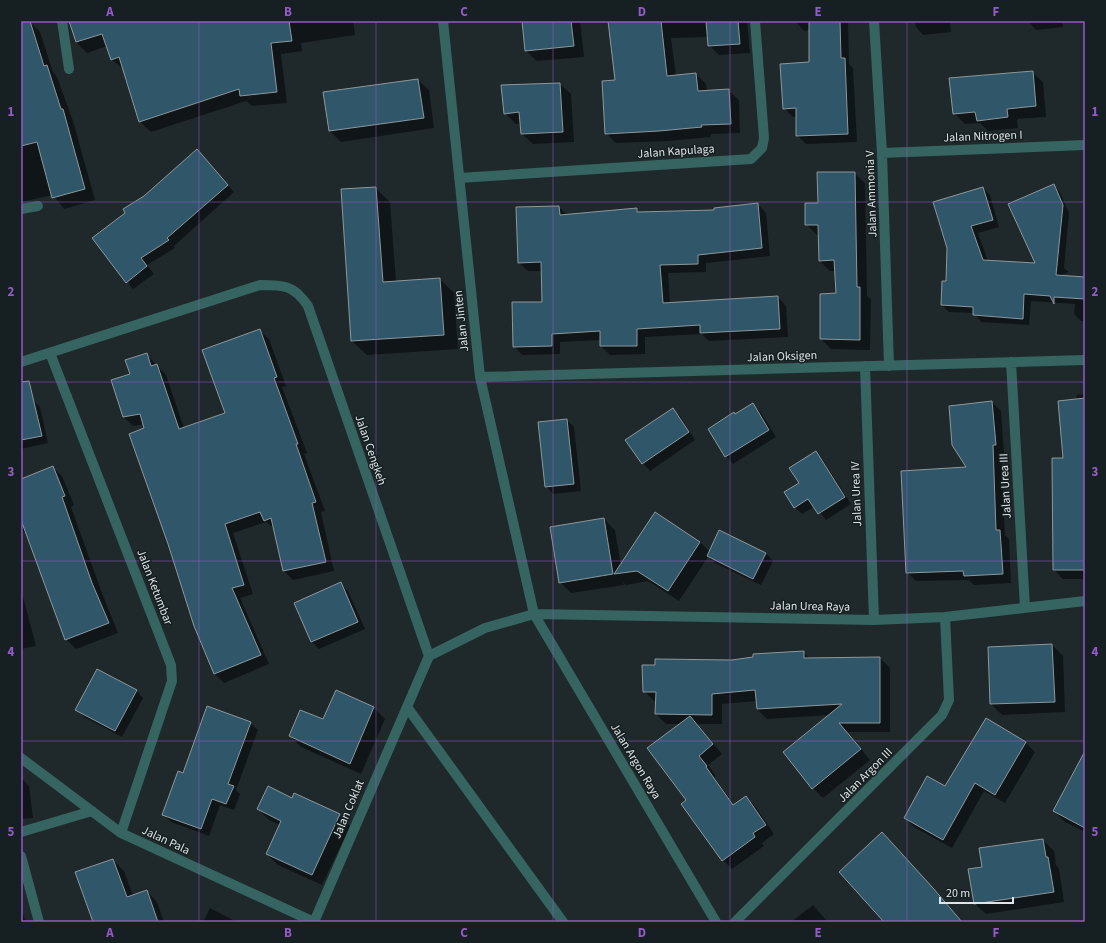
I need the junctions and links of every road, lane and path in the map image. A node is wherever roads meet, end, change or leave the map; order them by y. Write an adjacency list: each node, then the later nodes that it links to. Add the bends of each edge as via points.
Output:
1 (62, 21): 5 (street)
2 (443, 21): 8 (street, Jalan Jinten)
3 (755, 21): 8 (street, Jalan Kapulaga, via 764,138 762,148 751,159)
4 (874, 21): 7 (street, Jalan Ammonia V)
5 (69, 69)
6 (1085, 145): 7 (street, Jalan Nitrogen I)
7 (882, 153): 16 (street, Jalan Ammonia V)
8 (459, 178): 17 (street, Jalan Jinten)
9 (38, 206): 10 (street)
10 (21, 209)
11 (50, 353): 13 (street, Jalan Cengkeh); 23 (street, Jalan Cengkeh, via 260,285 280,285 294,289 308,306); 28 (street, Jalan Ketumbar, via 171,665 172,681)
12 (1085, 360): 14 (street, Jalan Oksigen)
13 (21, 362)
14 (1011, 362): 16 (street, Jalan Oksigen); 19 (street, Jalan Urea III)
15 (865, 366): 16 (street, Jalan Oksigen); 17 (street, Jalan Oksigen); 22 (street, Jalan Urea IV)
16 (889, 366)
17 (480, 377): 20 (street, Jalan Jinten)
18 (1085, 601): 19 (street, Jalan Urea Raya)
19 (1025, 608): 21 (street, Jalan Urea Raya)
20 (534, 614): 22 (street, Jalan Urea Raya); 23 (street, Jalan Urea Raya, via 485,628); 33 (street, Jalan Argon Raya)
21 (945, 617): 22 (street, Jalan Urea Raya); 34 (street, Jalan Argon III, via 949,700 942,715)
22 (874, 620)
23 (429, 656): 24 (street, Jalan Coklat)
24 (407, 707): 31 (street, Jalan Coklat); 32 (street)
25 (21, 758): 26 (street, Jalan Pala)
26 (92, 811): 27 (street); 28 (street, Jalan Pala)
27 (21, 832)
28 (121, 834): 31 (street, Jalan Pala)
29 (21, 856): 30 (street)
30 (39, 922)
31 (314, 922)
32 (563, 922)
33 (716, 922)
34 (735, 922)

